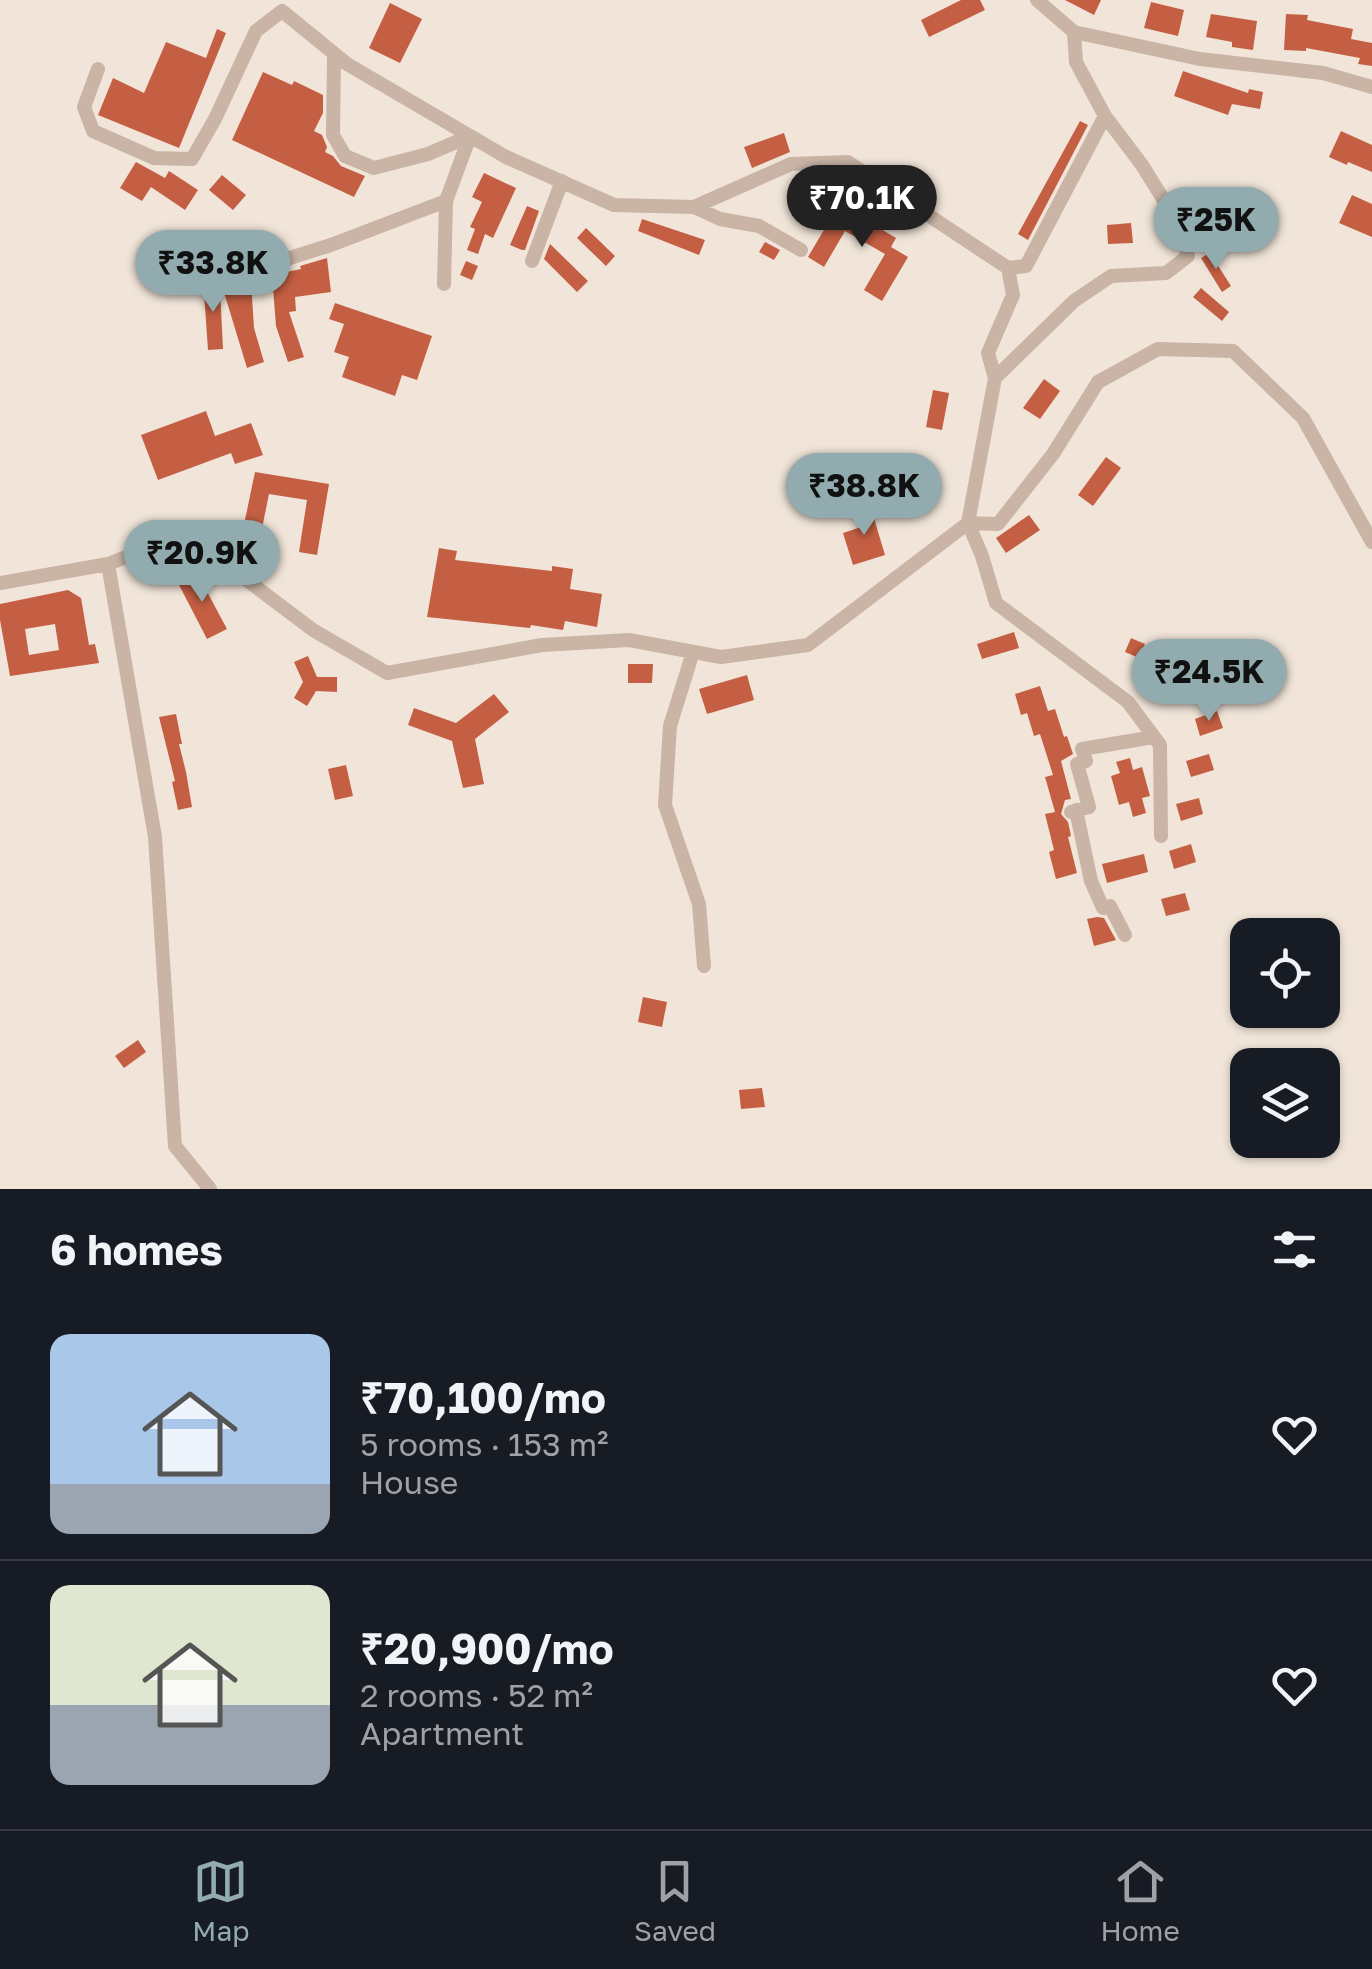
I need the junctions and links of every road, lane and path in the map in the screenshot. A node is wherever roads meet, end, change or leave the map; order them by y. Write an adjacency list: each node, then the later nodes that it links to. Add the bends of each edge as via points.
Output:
1 (1038, 0): 2 (street)
2 (1074, 32): 5 (street, via 1200,59 1323,73); 6 (street, via 1076,62)
3 (334, 54): 4 (street, via 282,11 256,31 192,160 154,158 93,132 84,107); 7 (street); 7 (street, via 333,135 345,156 374,168)
4 (98, 69)
5 (1372, 88)
6 (1105, 116): 13 (street, via 1026,266); 16 (street, via 1173,215 1188,256 1166,273 1111,276 1074,301)
7 (470, 136): 8 (street); 9 (street)
8 (562, 182): 10 (street, via 614,205); 12 (street)
9 (446, 201): 14 (street); 15 (street)
10 (694, 207): 11 (street, via 759,226); 13 (street, via 791,164 848,162)
11 (801, 250)
12 (532, 261)
13 (1008, 268): 16 (street, via 1013,295 988,353)
14 (222, 279)
15 (444, 284)
16 (996, 378): 17 (street)
17 (968, 523): 18 (street, via 998,524 1098,382 1158,349 1233,351 1302,418); 21 (street, via 808,645 721,658); 22 (street, via 996,603 1128,702)
18 (1372, 542)
19 (108, 564): 20 (street); 21 (street, via 178,537 387,672 542,645 629,640); 26 (street, via 155,836 175,1146)
20 (0, 584)
21 (693, 652): 25 (street, via 670,726 665,805 699,904)
22 (1154, 737): 23 (street, via 1160,745); 24 (street, via 1082,750 1086,761 1077,764 1089,807 1074,811 1091,881)
23 (1162, 836)
24 (1124, 935)
25 (704, 966)
26 (210, 1189)

